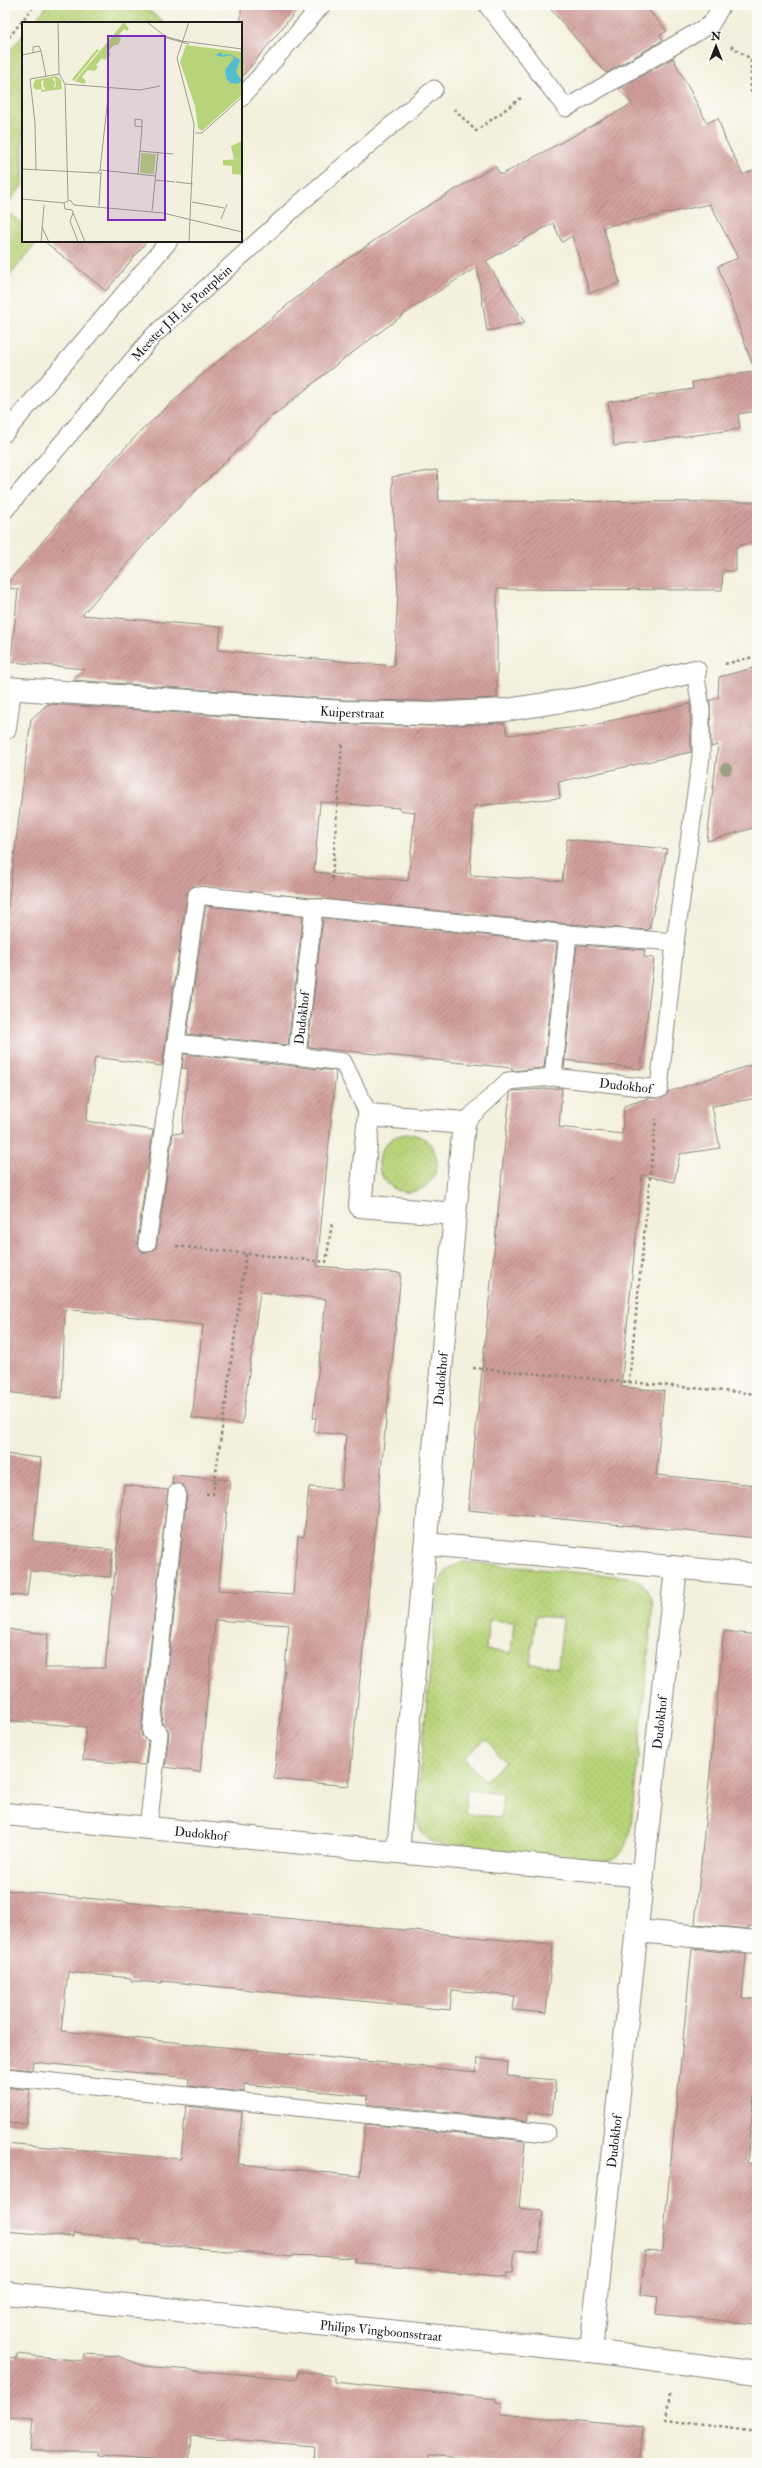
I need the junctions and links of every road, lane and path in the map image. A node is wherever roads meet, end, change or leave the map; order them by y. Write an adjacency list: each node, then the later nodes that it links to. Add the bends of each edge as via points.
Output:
1 (35, 5): 5 (path)
2 (322, 5): 9 (lane)
3 (487, 5): 7 (lane)
4 (722, 5): 7 (lane, via 710,24 566,108)
5 (5, 42)
6 (751, 60): 10 (path, via 751,91)
7 (545, 80): 8 (path, via 476,131)
8 (434, 89): 13 (lane, Meester J.H. de Pontplein, via 299,204 154,335)
9 (242, 97)
10 (757, 101)
11 (168, 242): 12 (lane)
12 (5, 433)
13 (5, 510)
14 (695, 671): 16 (street, Kuiperstraat, via 589,697 506,710 432,714); 20 (lane, via 702,708 701,757)
15 (7, 688): 16 (street, Kuiperstraat); 17 (street)
16 (344, 712): 18 (path)
17 (5, 728)
18 (322, 908): 19 (lane); 21 (lane, via 197,895); 22 (lane, Dudokhof)
19 (568, 934): 20 (lane); 23 (lane)
20 (675, 942): 23 (lane, Dudokhof, via 659,1089)
21 (175, 1043): 22 (lane, Dudokhof); 29 (lane)
22 (297, 1056): 25 (lane, via 343,1062)
23 (553, 1077): 26 (lane, via 508,1081)
24 (657, 1112): 32 (path)
25 (369, 1115): 26 (street); 27 (street)
26 (464, 1124): 28 (street, Dudokhof)
27 (360, 1206): 28 (street); 30 (path, via 333,1215 326,1262)
28 (456, 1214): 35 (street, Dudokhof)
29 (147, 1243): 30 (path)
30 (246, 1254): 34 (path, via 213,1494)
31 (483, 1369): 32 (path)
32 (629, 1382): 33 (path)
33 (757, 1394)
34 (178, 1493): 39 (lane, via 151,1732 159,1733)
35 (426, 1544): 36 (street); 40 (street, Dudokhof)
36 (676, 1568): 37 (street); 41 (street, Dudokhof)
37 (757, 1575)
38 (5, 1814): 39 (street, Dudokhof)
39 (148, 1828): 40 (street, Dudokhof)
40 (398, 1851): 41 (street, Dudokhof)
41 (643, 1876): 42 (street, Dudokhof)
42 (637, 1931): 43 (street); 47 (street, Dudokhof)
43 (757, 1942)
44 (5, 2077): 45 (lane)
45 (546, 2133)
46 (5, 2293): 47 (street, Philips Vingboonsstraat)
47 (591, 2351): 48 (street, Philips Vingboonsstraat)
48 (675, 2361): 49 (street, Philips Vingboonsstraat); 50 (path, via 666,2420)
49 (757, 2373)
50 (757, 2432)

